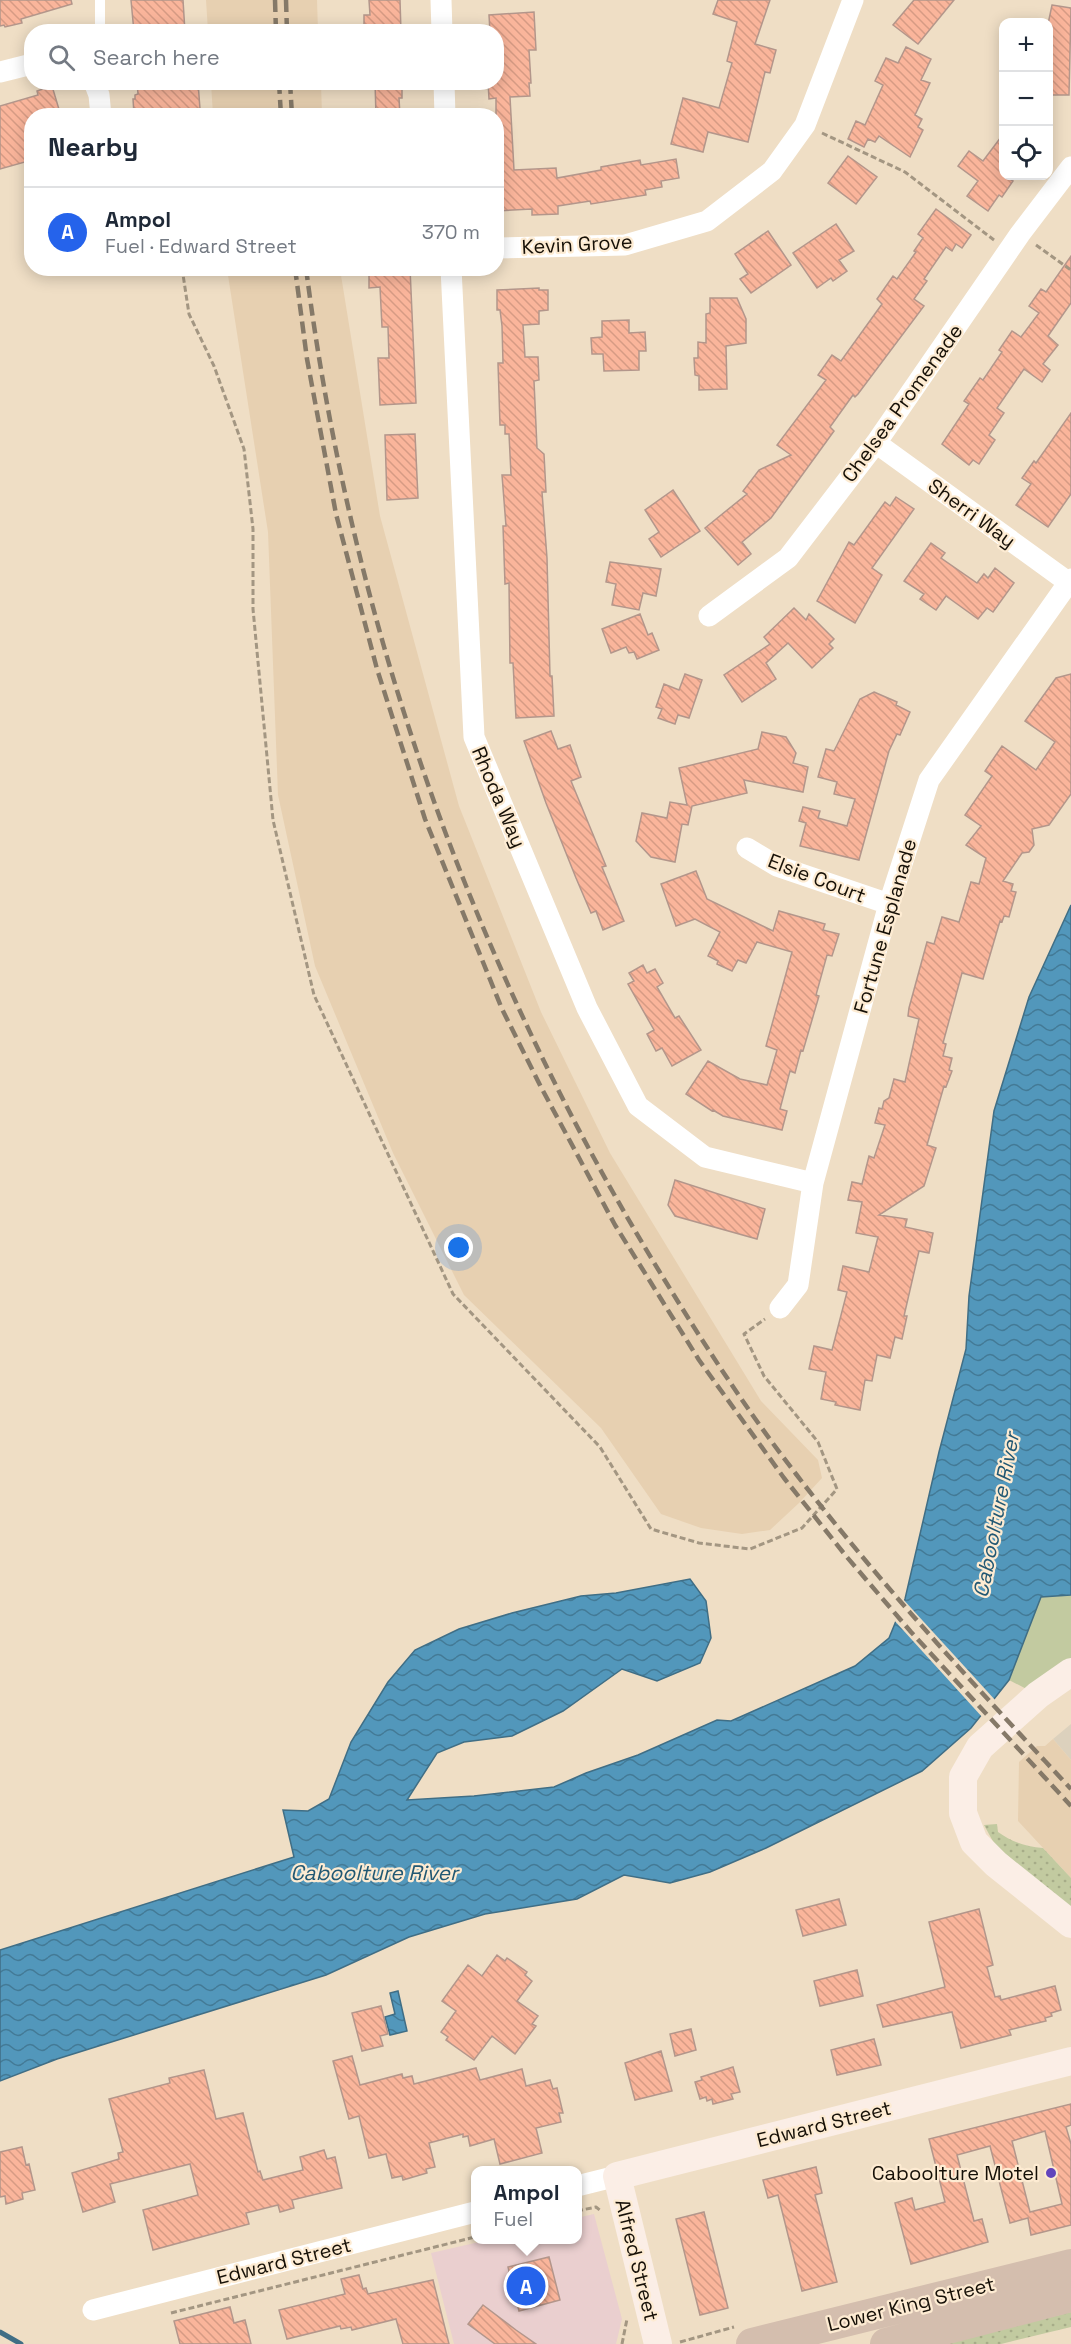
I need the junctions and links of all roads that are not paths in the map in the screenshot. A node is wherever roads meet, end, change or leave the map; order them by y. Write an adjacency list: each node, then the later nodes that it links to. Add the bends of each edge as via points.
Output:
1 (100, 0): 4 (lane)
2 (441, 0): 5 (street)
3 (853, 0): 13 (street, Kevin Grove, via 804,125 772,171 707,221 626,245)
4 (100, 24)
5 (442, 24)
6 (24, 66): 7 (street)
7 (0, 72)
8 (97, 90): 10 (street)
9 (444, 90): 11 (street)
10 (100, 108)
11 (445, 108)
12 (1071, 167): 15 (street, Chelsea Promenade)
13 (504, 248)
14 (451, 276): 20 (street, Rhoda Way, via 474,737 587,1008 638,1106 705,1156)
15 (876, 443): 16 (street, Sherri Way); 17 (street, Chelsea Promenade, via 788,558)
16 (1070, 580): 19 (street, Fortune Esplanade, via 928,780)
17 (708, 616)
18 (747, 848): 19 (street, Elsie Court, via 777,866)
19 (889, 904): 20 (street, Fortune Esplanade)
20 (813, 1183): 21 (street, Fortune Esplanade, via 798,1285)
21 (780, 1308)
22 (1071, 1672): 23 (street, via 1038,1695 980,1747 963,1777 963,1813 974,1842)
23 (1071, 1924)
24 (1071, 2061): 25 (street, Edward Street)
25 (617, 2176): 26 (street, Edward Street); 31 (street, Alfred Street)
26 (582, 2185)
27 (471, 2213): 30 (street, Edward Street)
28 (1071, 2265): 32 (main road, Lower King Street)
29 (1071, 2296): 33 (main road, Lower King Street)
30 (93, 2310)
31 (658, 2344)
32 (752, 2344)
33 (886, 2344)

